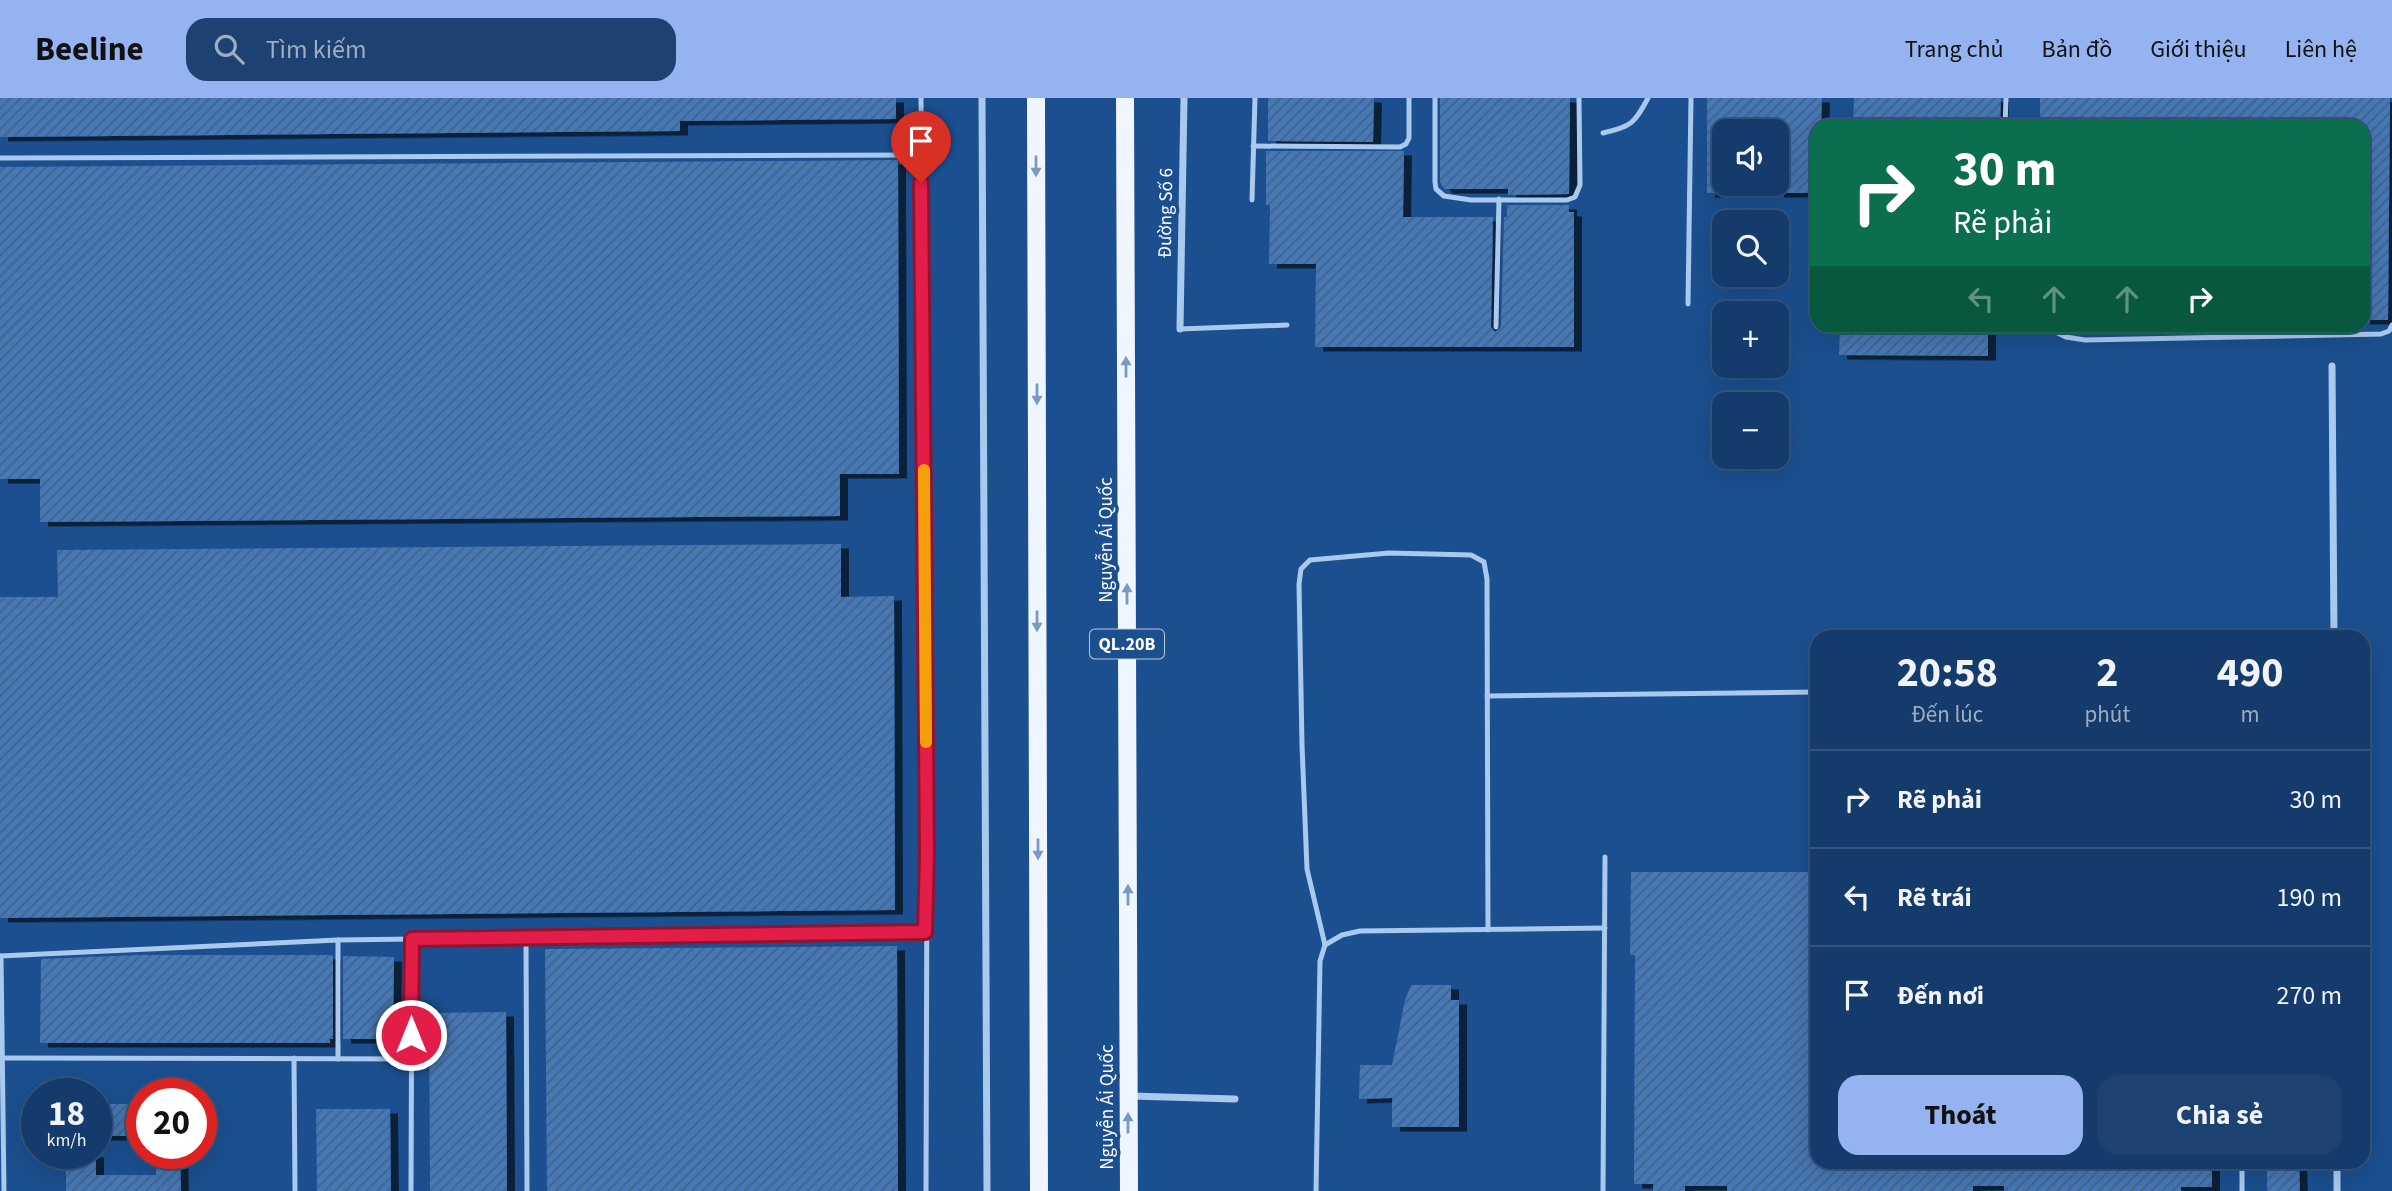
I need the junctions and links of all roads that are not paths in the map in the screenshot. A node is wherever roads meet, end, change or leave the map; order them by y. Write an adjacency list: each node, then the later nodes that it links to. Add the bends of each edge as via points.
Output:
1 (921, 98): 16 (lane)
2 (982, 98): 52 (street)
3 (1036, 98): 53 (main road, one-way to 53)
4 (1125, 98): 43 (main road, Nguyễn Ái Quốc / QL.20B, one-way to 4)
5 (1184, 98): 24 (street, Đường Số 6)
6 (1255, 98): 15 (lane)
7 (1409, 98): 15 (lane, via 1409,138 1400,147)
8 (1435, 98): 18 (lane, via 1436,189 1444,197)
9 (1580, 98): 18 (lane, via 1580,185 1575,197)
10 (1648, 98): 14 (lane, via 1637,119)
11 (1691, 98): 20 (lane)
12 (2006, 98): 13 (lane)
13 (2006, 119)
14 (1603, 133)
15 (1253, 146): 19 (lane)
16 (921, 155): 17 (lane); 33 (lane)
17 (0, 158)
18 (1499, 199): 23 (lane)
19 (1252, 200)
20 (1688, 303)
21 (1287, 325): 24 (lane)
22 (2392, 325): 25 (lane, via 2381,334 2085,340)
23 (1496, 327)
24 (1180, 329)
25 (2058, 333)
26 (2332, 366): 27 (street)
27 (2334, 630)
28 (1810, 692): 29 (lane)
29 (1487, 696): 32 (lane); 37 (lane, via 1484,562 1471,555 1389,553 1310,560 1301,569 1301,745 1307,869)
30 (1605, 857): 31 (lane)
31 (1605, 928): 32 (lane); 56 (lane)
32 (1488, 930): 37 (lane, via 1360,931)
33 (925, 932): 34 (lane); 51 (lane)
34 (526, 937): 35 (lane); 50 (lane)
35 (412, 939): 36 (lane); 42 (lane)
36 (338, 940): 38 (lane); 41 (lane)
37 (1325, 945): 55 (lane, via 1320,961)
38 (0, 956): 39 (lane)
39 (2, 1058): 40 (lane); 47 (lane)
40 (295, 1058): 41 (lane); 48 (lane)
41 (338, 1059): 42 (lane)
42 (411, 1059): 49 (lane)
43 (1128, 1096): 44 (street); 54 (main road, Nguyễn Ái Quốc / QL.20B, one-way to 43)
44 (1235, 1099)
45 (2242, 1169): 57 (lane)
46 (2337, 1169): 58 (street)
47 (4, 1191)
48 (295, 1191)
49 (411, 1191)
50 (527, 1191)
51 (926, 1191)
52 (986, 1191)
53 (1039, 1191)
54 (1129, 1191)
55 (1316, 1191)
56 (1603, 1191)
57 (2242, 1191)
58 (2337, 1191)

